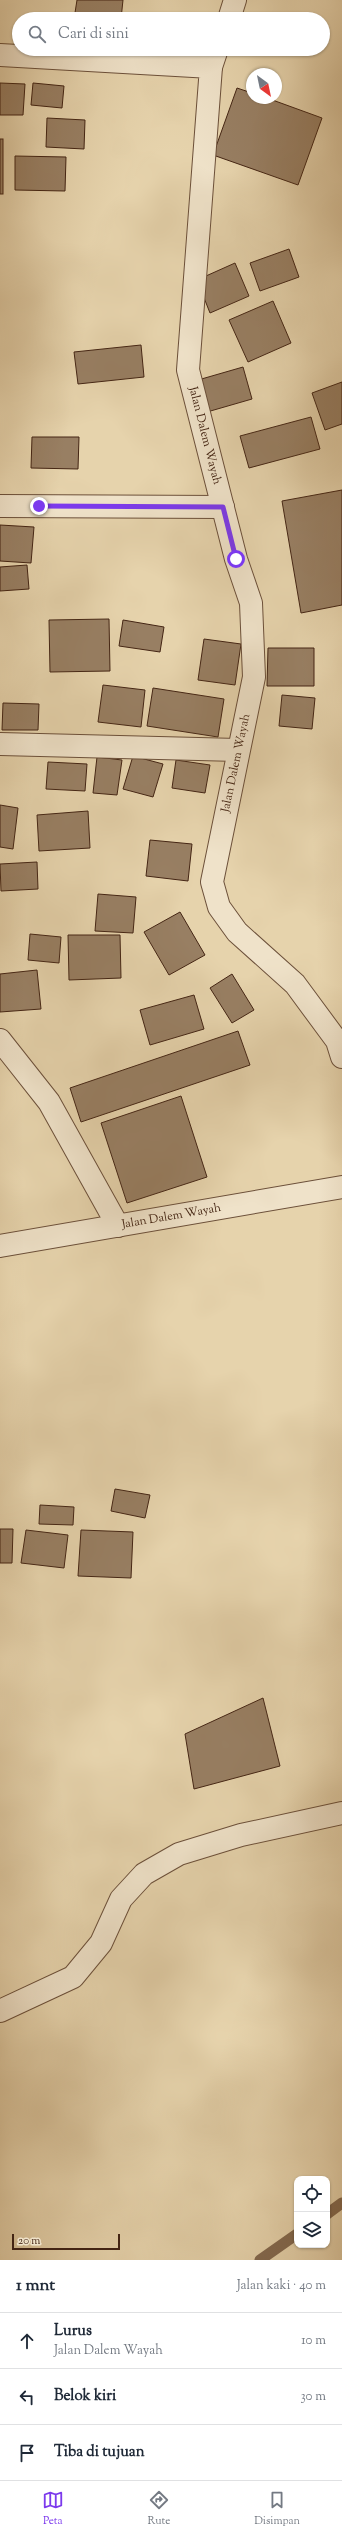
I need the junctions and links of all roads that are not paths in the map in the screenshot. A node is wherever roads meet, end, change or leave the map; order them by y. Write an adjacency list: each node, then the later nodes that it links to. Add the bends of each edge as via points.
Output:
1 (236, 0): 2 (street)
2 (231, 12)
3 (0, 54): 4 (street, Jalan Dalem Wayah)
4 (12, 54)
5 (107, 56): 6 (street, Jalan Dalem Wayah)
6 (214, 58): 8 (street, Jalan Dalem Wayah, via 188,370)
7 (0, 506): 8 (street)
8 (223, 507): 10 (street, Jalan Dalem Wayah, via 250,603 254,677)
9 (0, 744): 10 (street)
10 (238, 750): 12 (street, Jalan Dalem Wayah, via 212,882 219,907 237,932 295,984 337,1042)
11 (0, 1040): 14 (street, via 49,1102)
12 (342, 1057)
13 (342, 1187): 14 (street, Jalan Dalem Wayah)
14 (118, 1226): 15 (street, Jalan Dalem Wayah)
15 (0, 1246)
16 (342, 1813): 17 (street, via 241,1835 179,1854 144,1874 121,1899 101,1943 74,1977)
17 (0, 2011)

